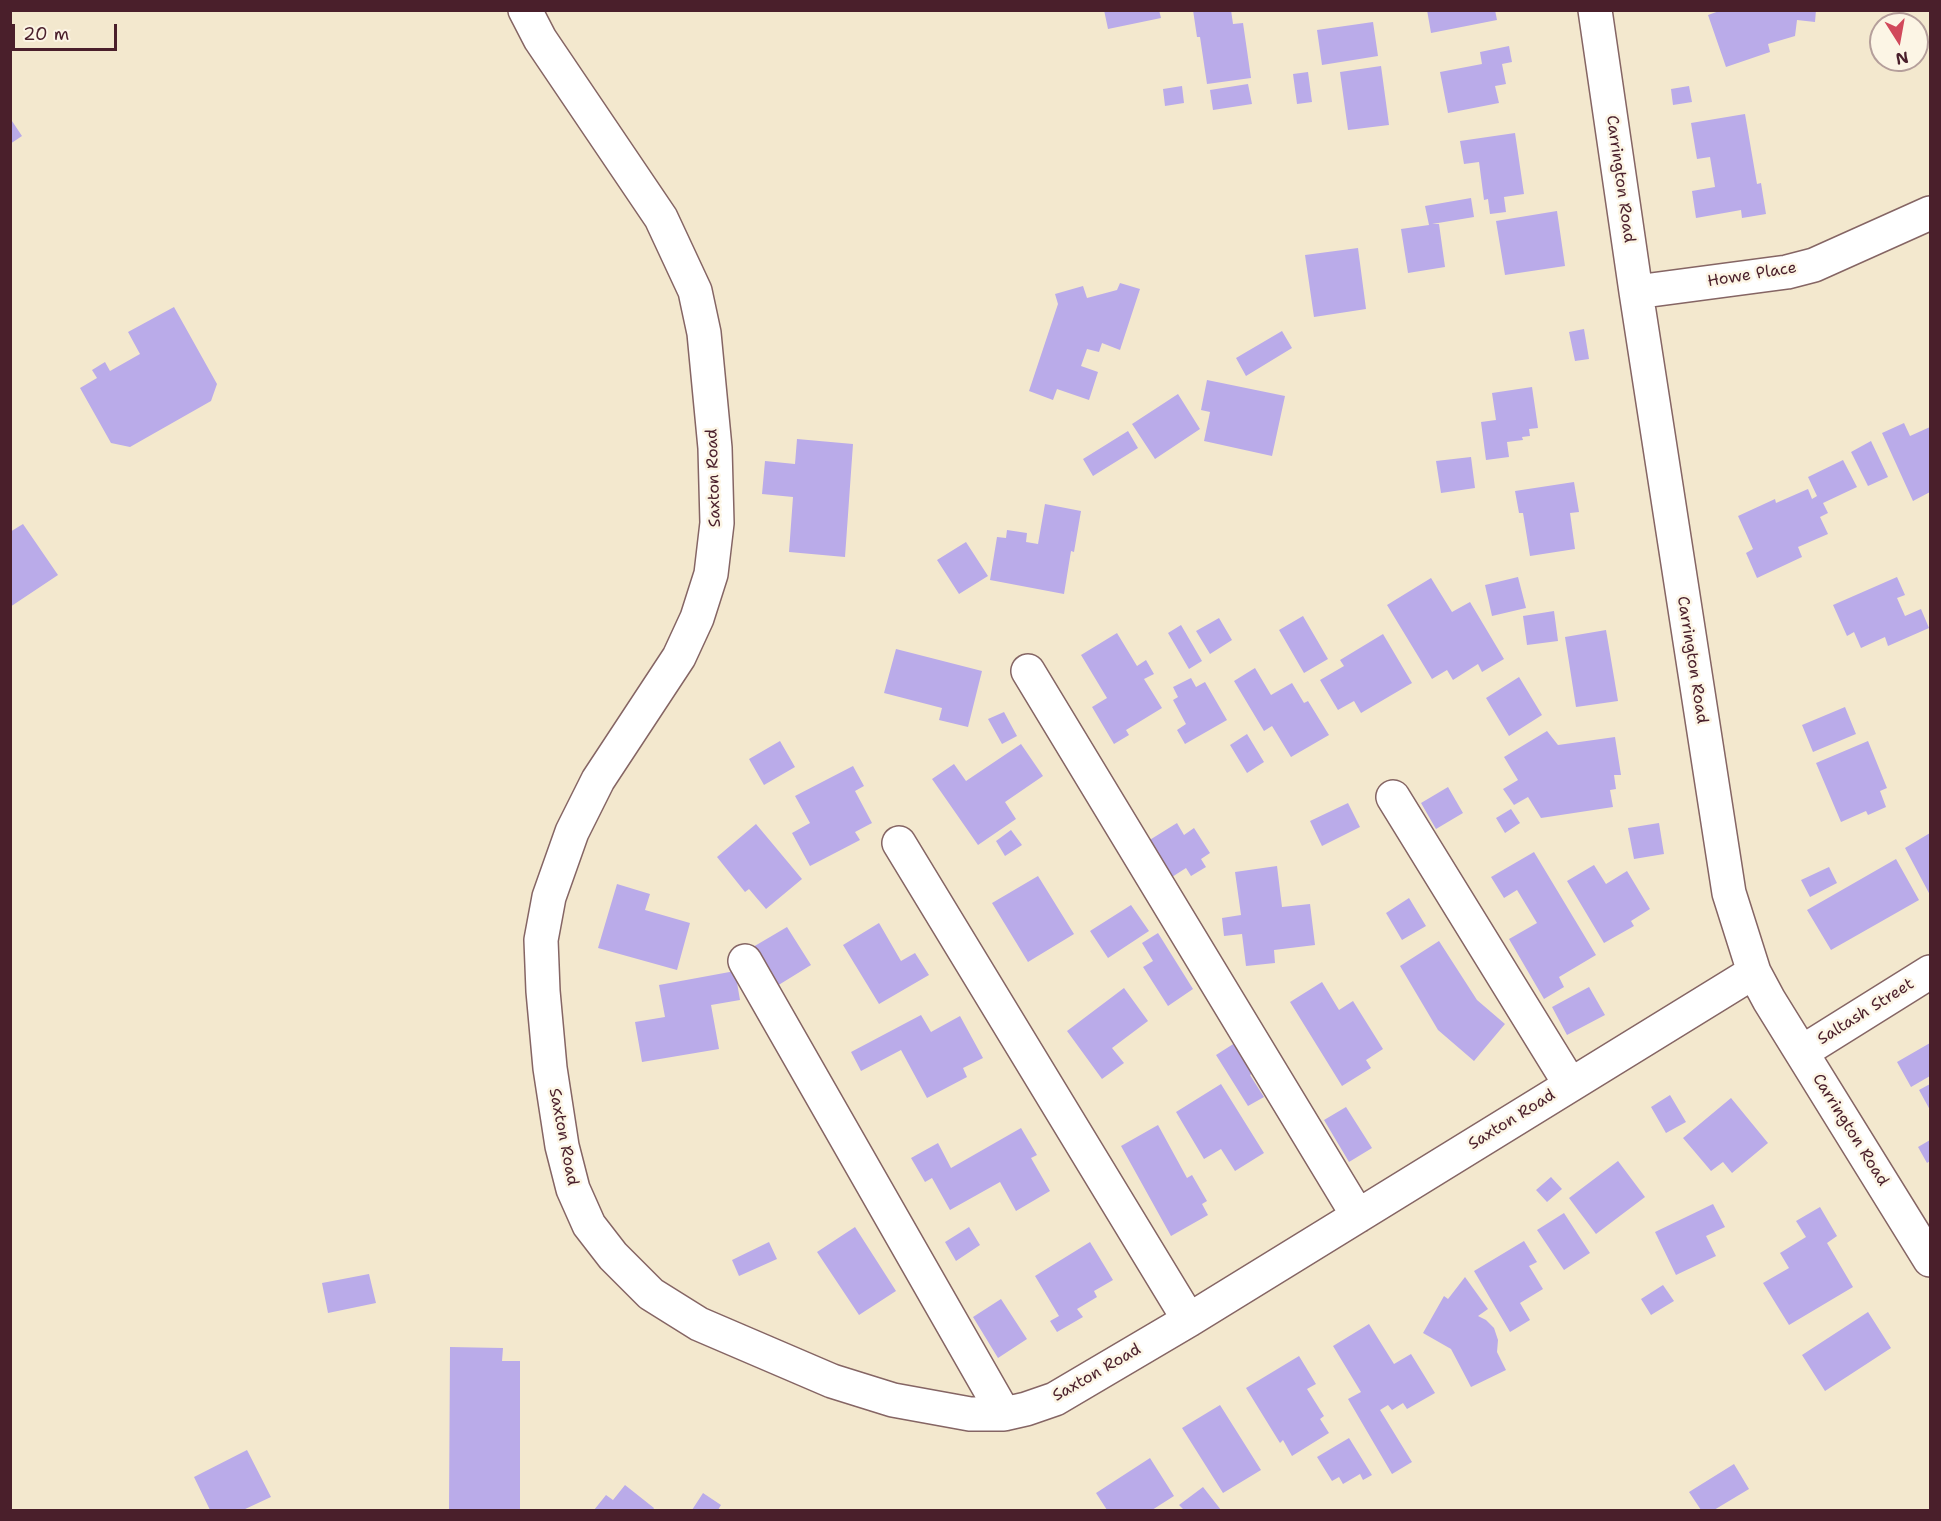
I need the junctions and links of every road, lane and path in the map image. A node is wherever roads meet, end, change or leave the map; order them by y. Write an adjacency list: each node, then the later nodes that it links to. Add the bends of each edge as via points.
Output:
1 (525, 10): 16 (street, Saxton Road, via 540,39 661,218 695,291 704,333 715,448 717,523 711,574 697,618 679,657 598,780 572,832 549,897 541,940 543,991 550,1068 573,1189 589,1225 613,1256 651,1294 699,1324 832,1382 893,1400 970,1414)
2 (1595, 10): 4 (street, Carrington Road)
3 (1930, 213): 4 (street, Howe Place, via 1814,265)
4 (1636, 292): 9 (street, Carrington Road, via 1729,893)
5 (1028, 671): 13 (street)
6 (1393, 797): 12 (street)
7 (899, 843): 15 (street)
8 (745, 962): 16 (street)
9 (1754, 972): 11 (street, Carrington Road); 12 (street, Saxton Road)
10 (1930, 972): 11 (street, Saltash Street)
11 (1802, 1052): 14 (street, Carrington Road)
12 (1570, 1084): 13 (street, Saxton Road)
13 (1358, 1215): 15 (street, Saxton Road)
14 (1930, 1260)
15 (1189, 1320): 16 (street, Saxton Road, via 1055,1399)
16 (1004, 1414)

